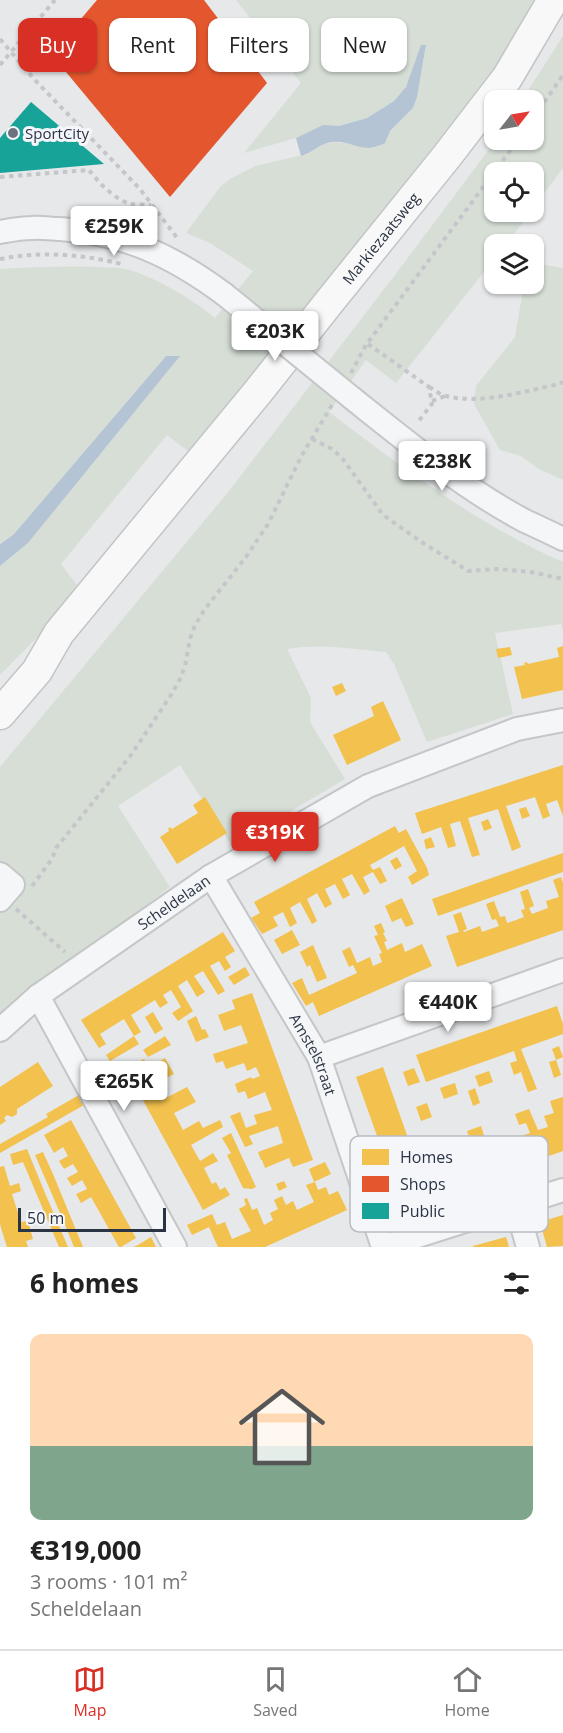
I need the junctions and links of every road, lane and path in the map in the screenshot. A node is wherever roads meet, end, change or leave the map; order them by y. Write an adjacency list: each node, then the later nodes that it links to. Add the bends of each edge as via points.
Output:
1 (55, 0): 4 (path)
2 (553, 0): 25 (main road, Markiezaatsweg, via 507,78 454,147)
3 (0, 39): 4 (path)
4 (11, 52): 5 (path); 10 (path)
5 (0, 65)
6 (563, 75): 7 (path)
7 (544, 103)
8 (511, 150): 15 (path)
9 (0, 177): 10 (path, via 89,170 98,182 130,204)
10 (152, 205): 12 (path)
11 (0, 232): 18 (street, bridge, via 33,228 84,230 121,238 178,263 224,294)
12 (182, 245)
13 (0, 259): 14 (path, via 95,257)
14 (129, 266)
15 (368, 344): 17 (path); 18 (path)
16 (563, 381): 19 (path, via 495,397)
17 (429, 387): 19 (path); 20 (path)
18 (346, 390): 22 (path); 23 (street, via 424,455 473,489)
19 (445, 396): 20 (path)
20 (432, 401): 21 (path)
21 (422, 416)
22 (312, 439): 24 (path, via 342,458 384,515 468,571 498,569); 31 (path, via 268,524 195,625 180,679 131,755 56,848 36,882 27,892)
23 (563, 539)
24 (563, 579)
25 (59, 633): 26 (main road, Markiezaatsweg); 27 (main road, Markiezaatsweg, via 37,671)
26 (0, 683)
27 (0, 714)
28 (563, 720): 30 (street, Scheldelaan, via 517,729 368,786)
29 (0, 874): 31 (street, via 13,885)
30 (211, 876): 32 (street, Scheldelaan); 36 (street, Amstelstraat)
31 (4, 900): 32 (path, via 70,956)
32 (78, 968): 34 (street, Scheldelaan)
33 (563, 970): 36 (street)
34 (38, 996): 35 (street, Scheldelaan); 43 (street)
35 (0, 1030)
36 (319, 1057): 37 (street, Amstelstraat)
37 (350, 1149)
38 (563, 1190): 39 (street)
39 (548, 1195)
40 (378, 1232): 44 (street, Amstelstraat)
41 (430, 1232): 44 (street)
42 (524, 1232): 45 (street)
43 (175, 1247)
44 (383, 1247)
45 (528, 1247)

